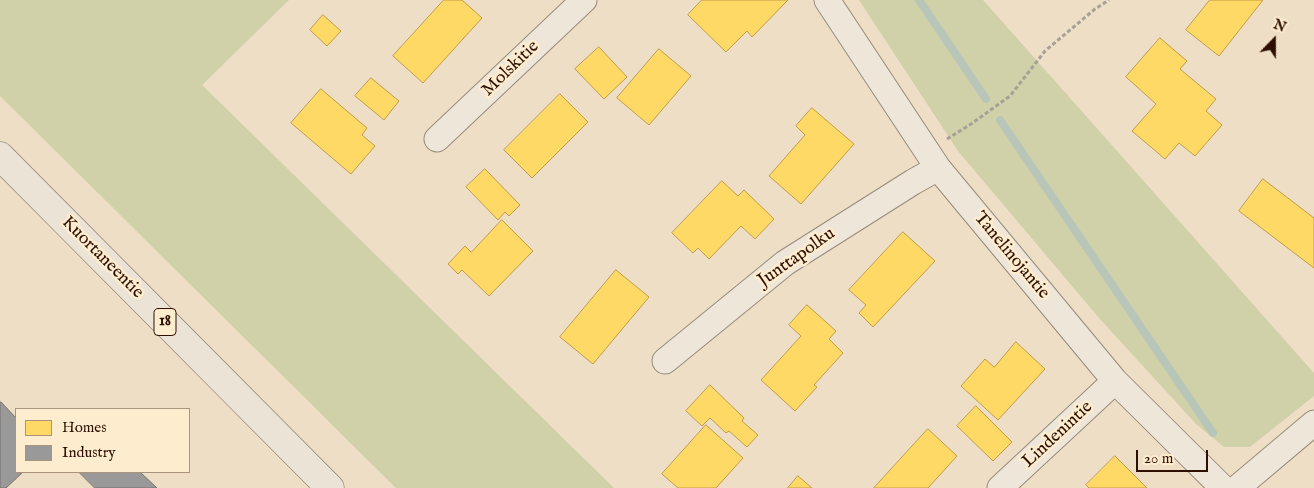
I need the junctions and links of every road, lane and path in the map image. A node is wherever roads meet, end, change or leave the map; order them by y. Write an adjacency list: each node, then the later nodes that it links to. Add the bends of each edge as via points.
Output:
1 (584, 0): 4 (street, Molskitie)
2 (827, 0): 6 (street, Tanelinojantie)
3 (1109, 0): 6 (path, via 1045,51 1010,96 971,124)
4 (437, 139)
5 (0, 156): 10 (highway, Kuortaneentie / 18)
6 (932, 160): 7 (street, Junttapolku, via 913,182 785,264); 8 (street, Tanelinojantie)
7 (665, 361)
8 (1115, 381): 11 (street, Lindenintie); 12 (street, Tanelinojantie)
9 (1314, 422): 13 (street)
10 (330, 488)
11 (1000, 488)
12 (1224, 488)
13 (1237, 488)

